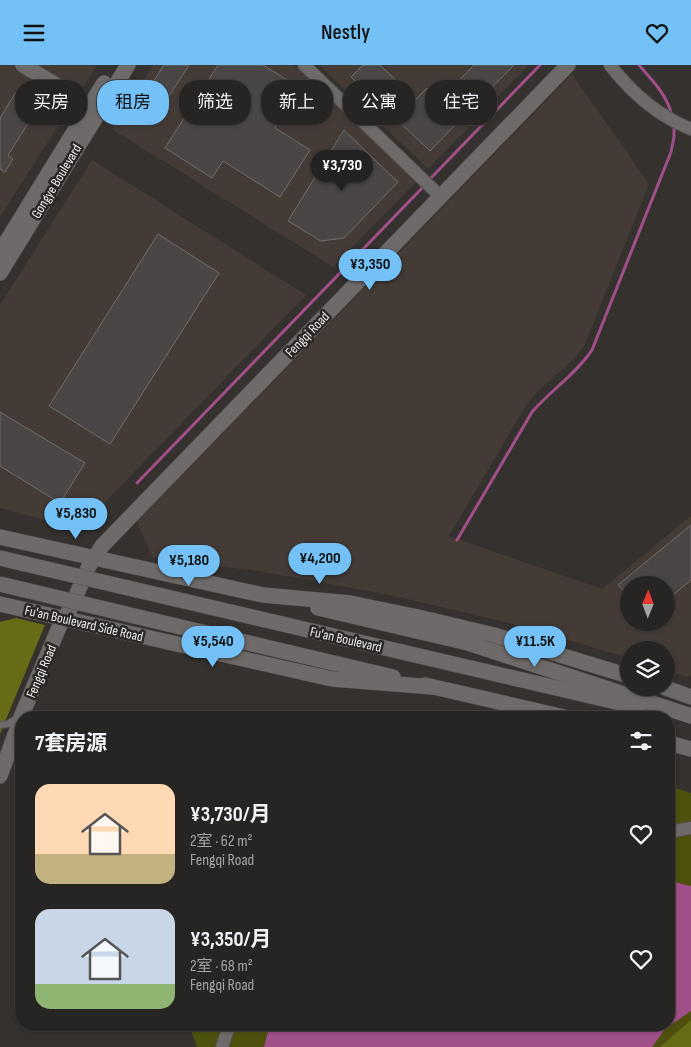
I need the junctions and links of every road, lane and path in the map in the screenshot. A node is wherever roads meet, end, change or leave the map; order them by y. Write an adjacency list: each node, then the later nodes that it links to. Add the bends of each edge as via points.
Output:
1 (23, 65): 7 (main road)
2 (116, 65): 7 (main road, Gongye Boulevard)
3 (128, 65): 7 (main road, Gongye Boulevard)
4 (304, 65): 9 (street)
5 (568, 65): 9 (main road, Fengqi Road)
6 (610, 65): 8 (street, via 642,99 663,115)
7 (94, 108): 10 (main road, Gongye Boulevard); 11 (main road, Gongye Boulevard)
8 (691, 129)
9 (441, 197): 15 (main road, Fengqi Road)
10 (0, 252)
11 (0, 273)
12 (0, 532): 14 (main road)
13 (0, 537): 14 (main road)
14 (58, 549): 15 (main road)
15 (89, 556): 18 (main road); 20 (main road, Fengqi Road, via 70,609)
16 (0, 558): 27 (main road, Fu'an Boulevard, bridge)
17 (0, 584): 22 (main road, Fu'an Boulevard, bridge)
18 (264, 595): 21 (main road, via 350,603 418,617 510,639); 29 (main road, via 468,643)
19 (0, 604): 20 (main road, Fu'an Boulevard Side Road)
20 (61, 620): 22 (main road, Fu'an Boulevard Side Road, via 332,679); 25 (main road, Fengqi Road)
21 (620, 673)
22 (433, 687): 26 (main road, Fu'an Boulevard)
23 (675, 691): 24 (main road)
24 (691, 697)
25 (24, 711)
26 (538, 711)
27 (653, 711)
28 (675, 716): 31 (main road, Fu'an Boulevard, bridge)
29 (691, 716)
30 (15, 720): 32 (lane)
31 (691, 720)
32 (0, 725)
33 (15, 735): 36 (main road, Fengqi Road)
34 (675, 745): 35 (main road)
35 (691, 749)
36 (0, 776)
37 (691, 828): 38 (street)
38 (675, 831)
39 (227, 1031): 40 (street)
40 (222, 1047)

